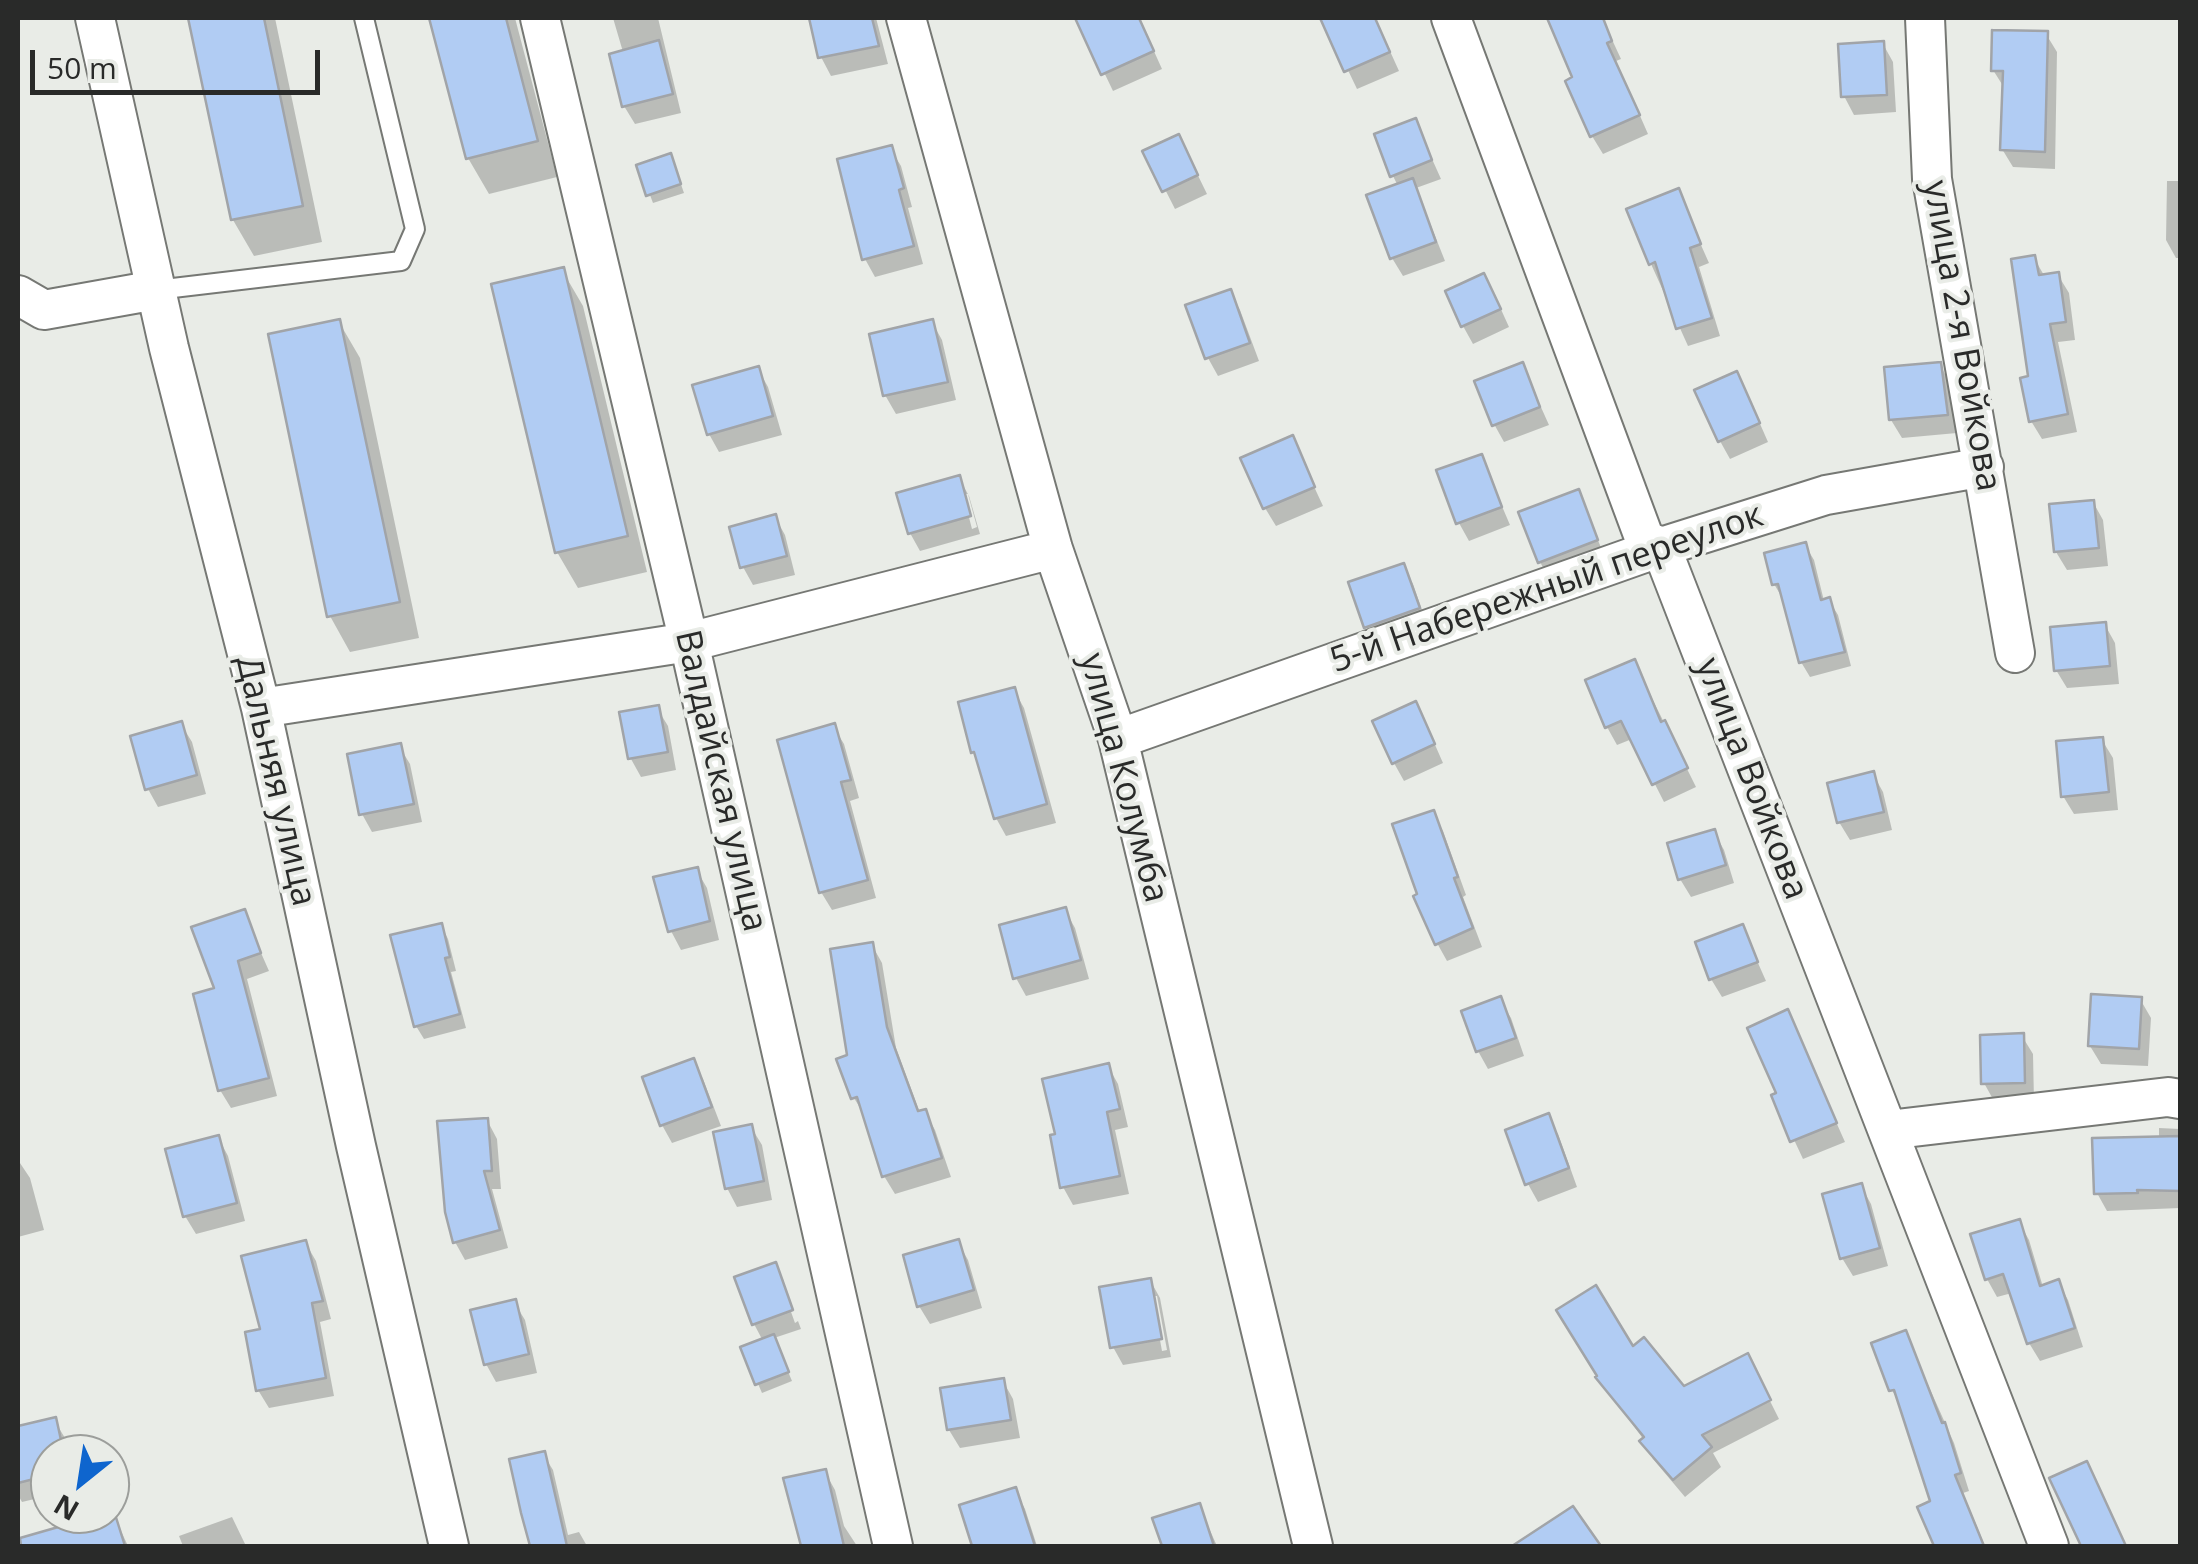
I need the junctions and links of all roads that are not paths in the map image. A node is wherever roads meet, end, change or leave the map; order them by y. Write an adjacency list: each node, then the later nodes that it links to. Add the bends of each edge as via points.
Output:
1 (96, 18): 7 (street, Дальняя улица)
2 (364, 18): 7 (lane, via 415,229 401,262)
3 (540, 18): 12 (street, Валдайская улица)
4 (906, 18): 11 (street, улица Колумба)
5 (1451, 18): 10 (street, улица Войкова, via 1646,540)
6 (1925, 18): 9 (street, улица 2-я Войкова, via 1932,180)
7 (156, 290): 8 (street, via 44,310); 14 (street, Дальняя улица)
8 (18, 295)
9 (1984, 467): 10 (street, 5-й Набережный переулок, via 1826,494); 13 (street, улица 2-я Войкова)
10 (1661, 547): 15 (street, 5-й Набережный переулок); 17 (street, улица Войкова)
11 (1053, 549): 12 (street); 15 (street, улица Колумба)
12 (689, 642): 14 (street); 19 (street, Валдайская улица)
13 (2015, 653)
14 (261, 708): 18 (street, Дальняя улица)
15 (1118, 738): 20 (street, улица Колумба)
16 (2180, 1098): 17 (street)
17 (1888, 1130): 21 (street, улица Войкова)
18 (450, 1546)
19 (893, 1546)
20 (1312, 1546)
21 (2049, 1546)

